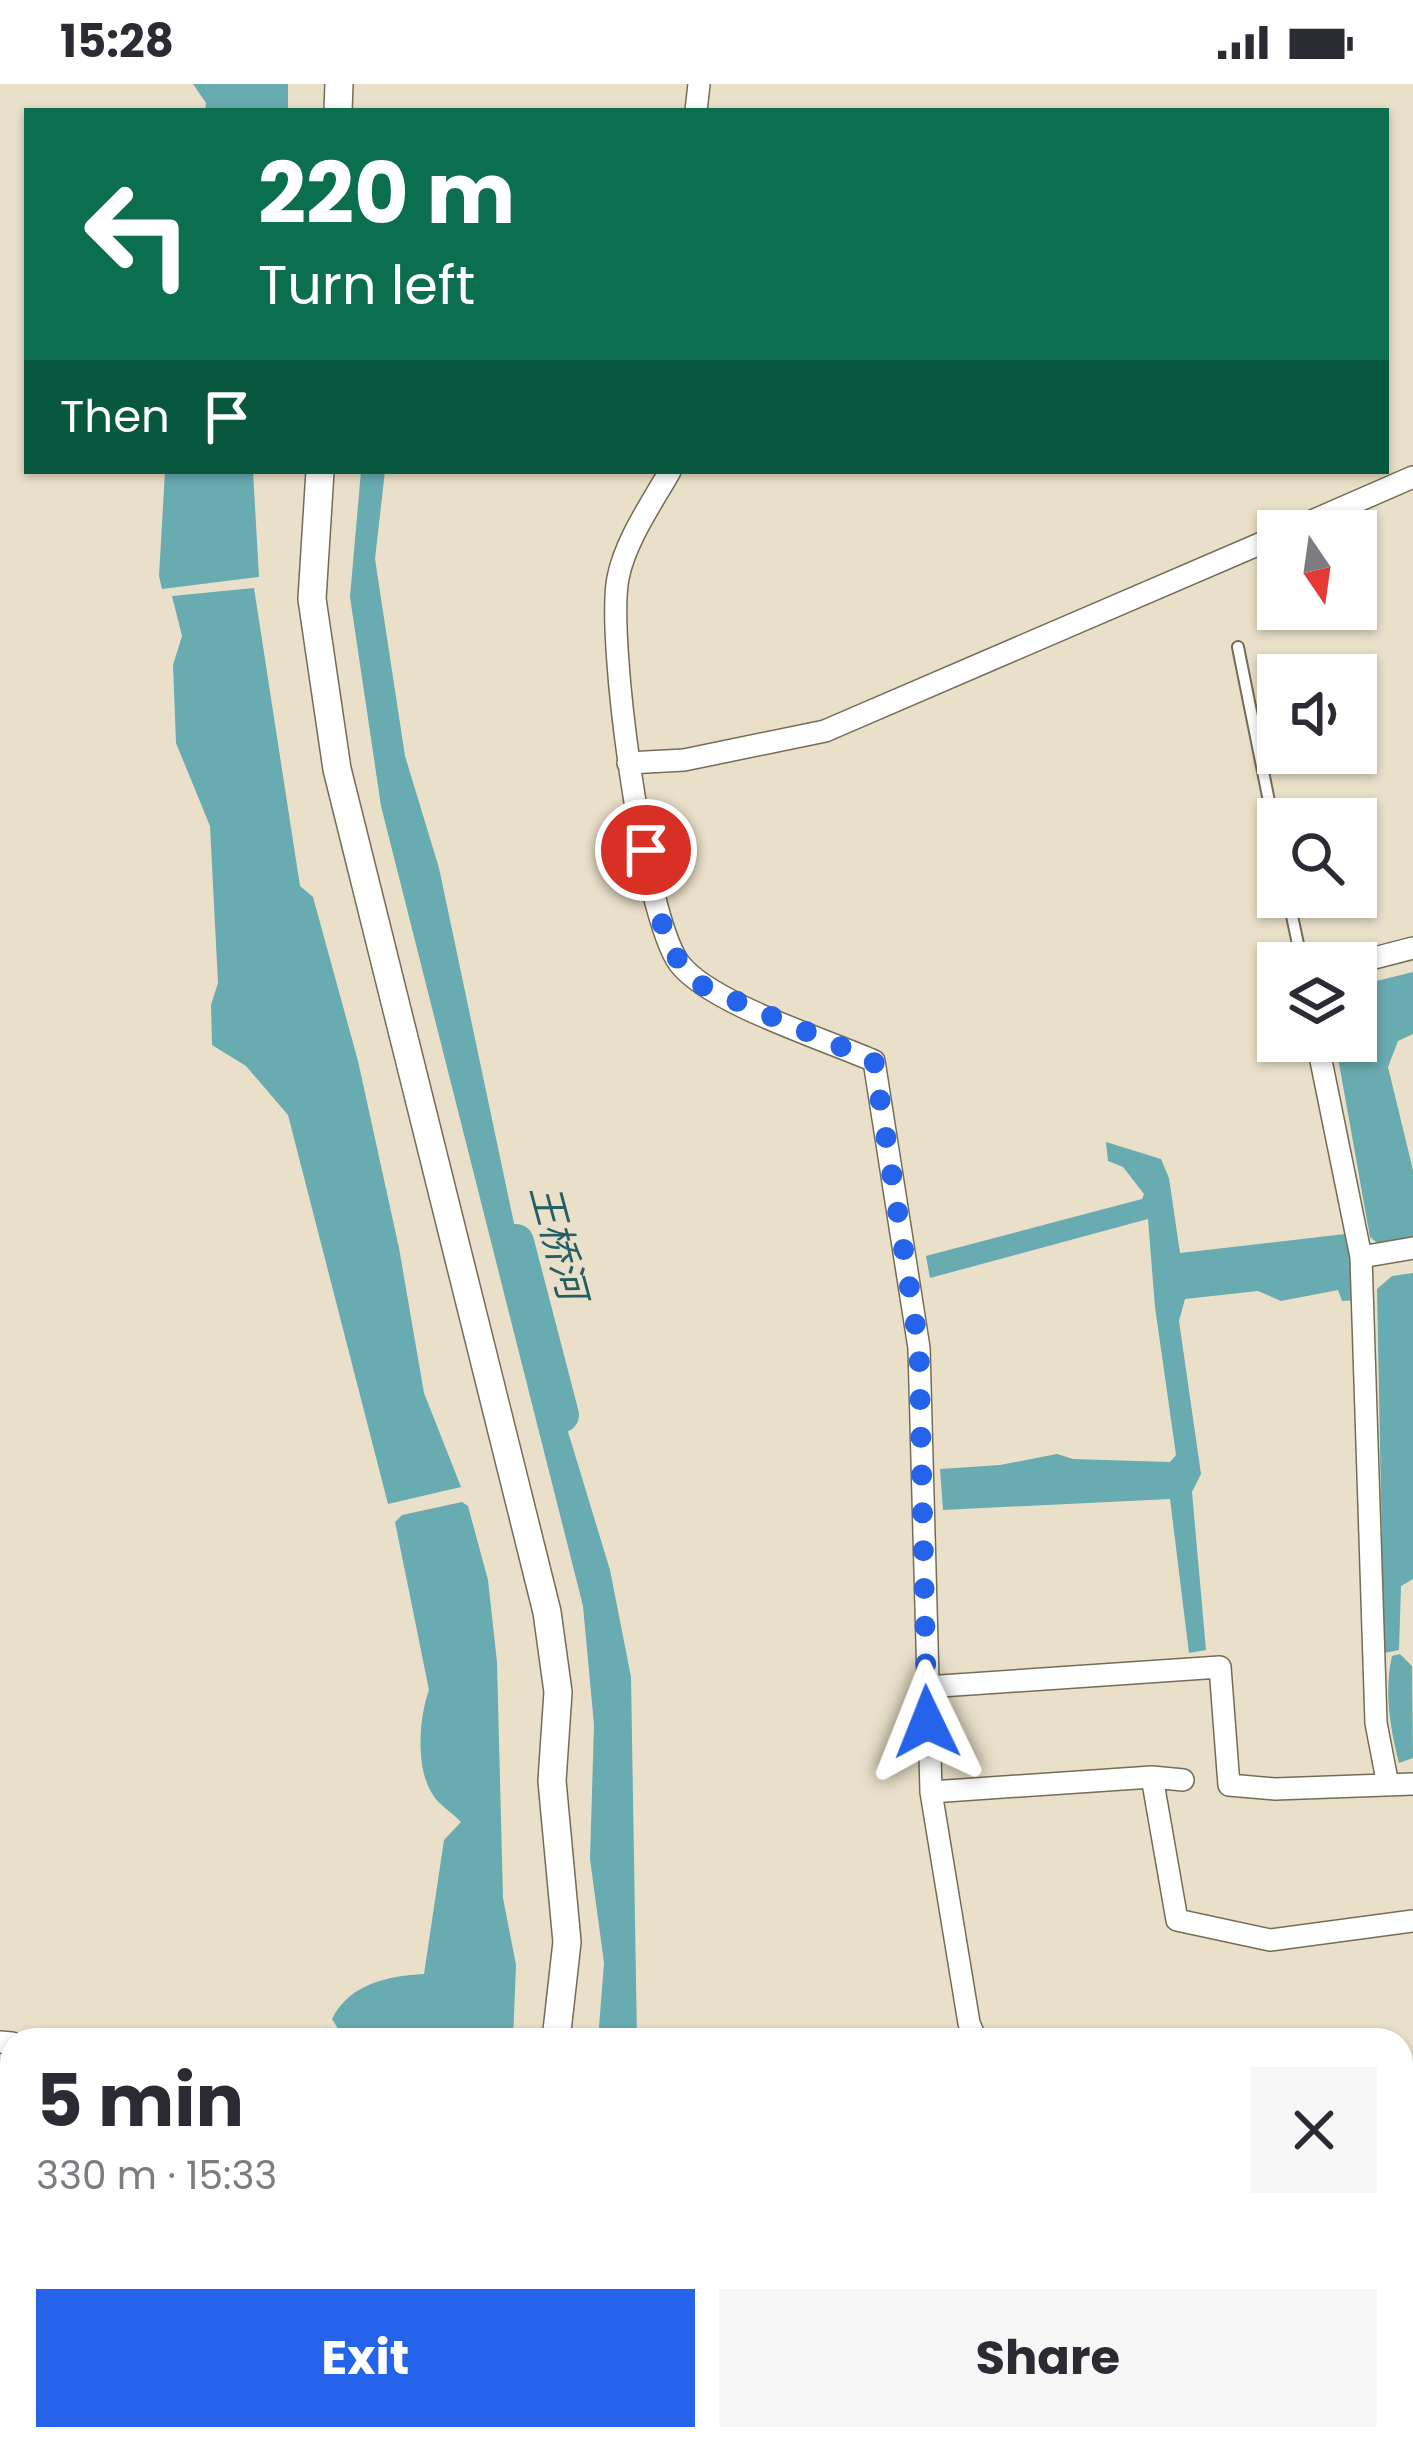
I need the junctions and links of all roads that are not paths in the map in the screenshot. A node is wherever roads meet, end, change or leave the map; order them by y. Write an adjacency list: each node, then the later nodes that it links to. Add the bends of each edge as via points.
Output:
1 (320, 474): 21 (street, via 312,599 337,769 548,1612 567,1942)
2 (668, 474): 7 (street, via 618,574 613,622)
3 (1413, 477): 4 (street)
4 (1337, 510)
5 (1257, 545): 7 (street, via 825,731 684,760)
6 (1238, 647): 8 (lane)
7 (628, 763): 14 (street, via 665,937 680,963 704,987 874,1061 919,1348)
8 (1268, 798)
9 (1413, 948): 10 (street)
10 (1377, 957)
11 (1321, 1062): 13 (street)
12 (1413, 1248): 13 (street)
13 (1361, 1257): 18 (street, via 1376,1724)
14 (926, 1687): 18 (street, via 1220,1667 1228,1785); 19 (street)
15 (1152, 1777): 16 (street); 19 (street); 20 (street, via 1177,1920 1270,1940)
16 (1183, 1780)
17 (1413, 1784): 18 (street)
18 (1388, 1785)
19 (931, 1792): 22 (street)
20 (1413, 1921)
21 (557, 2028)
22 (971, 2028)

